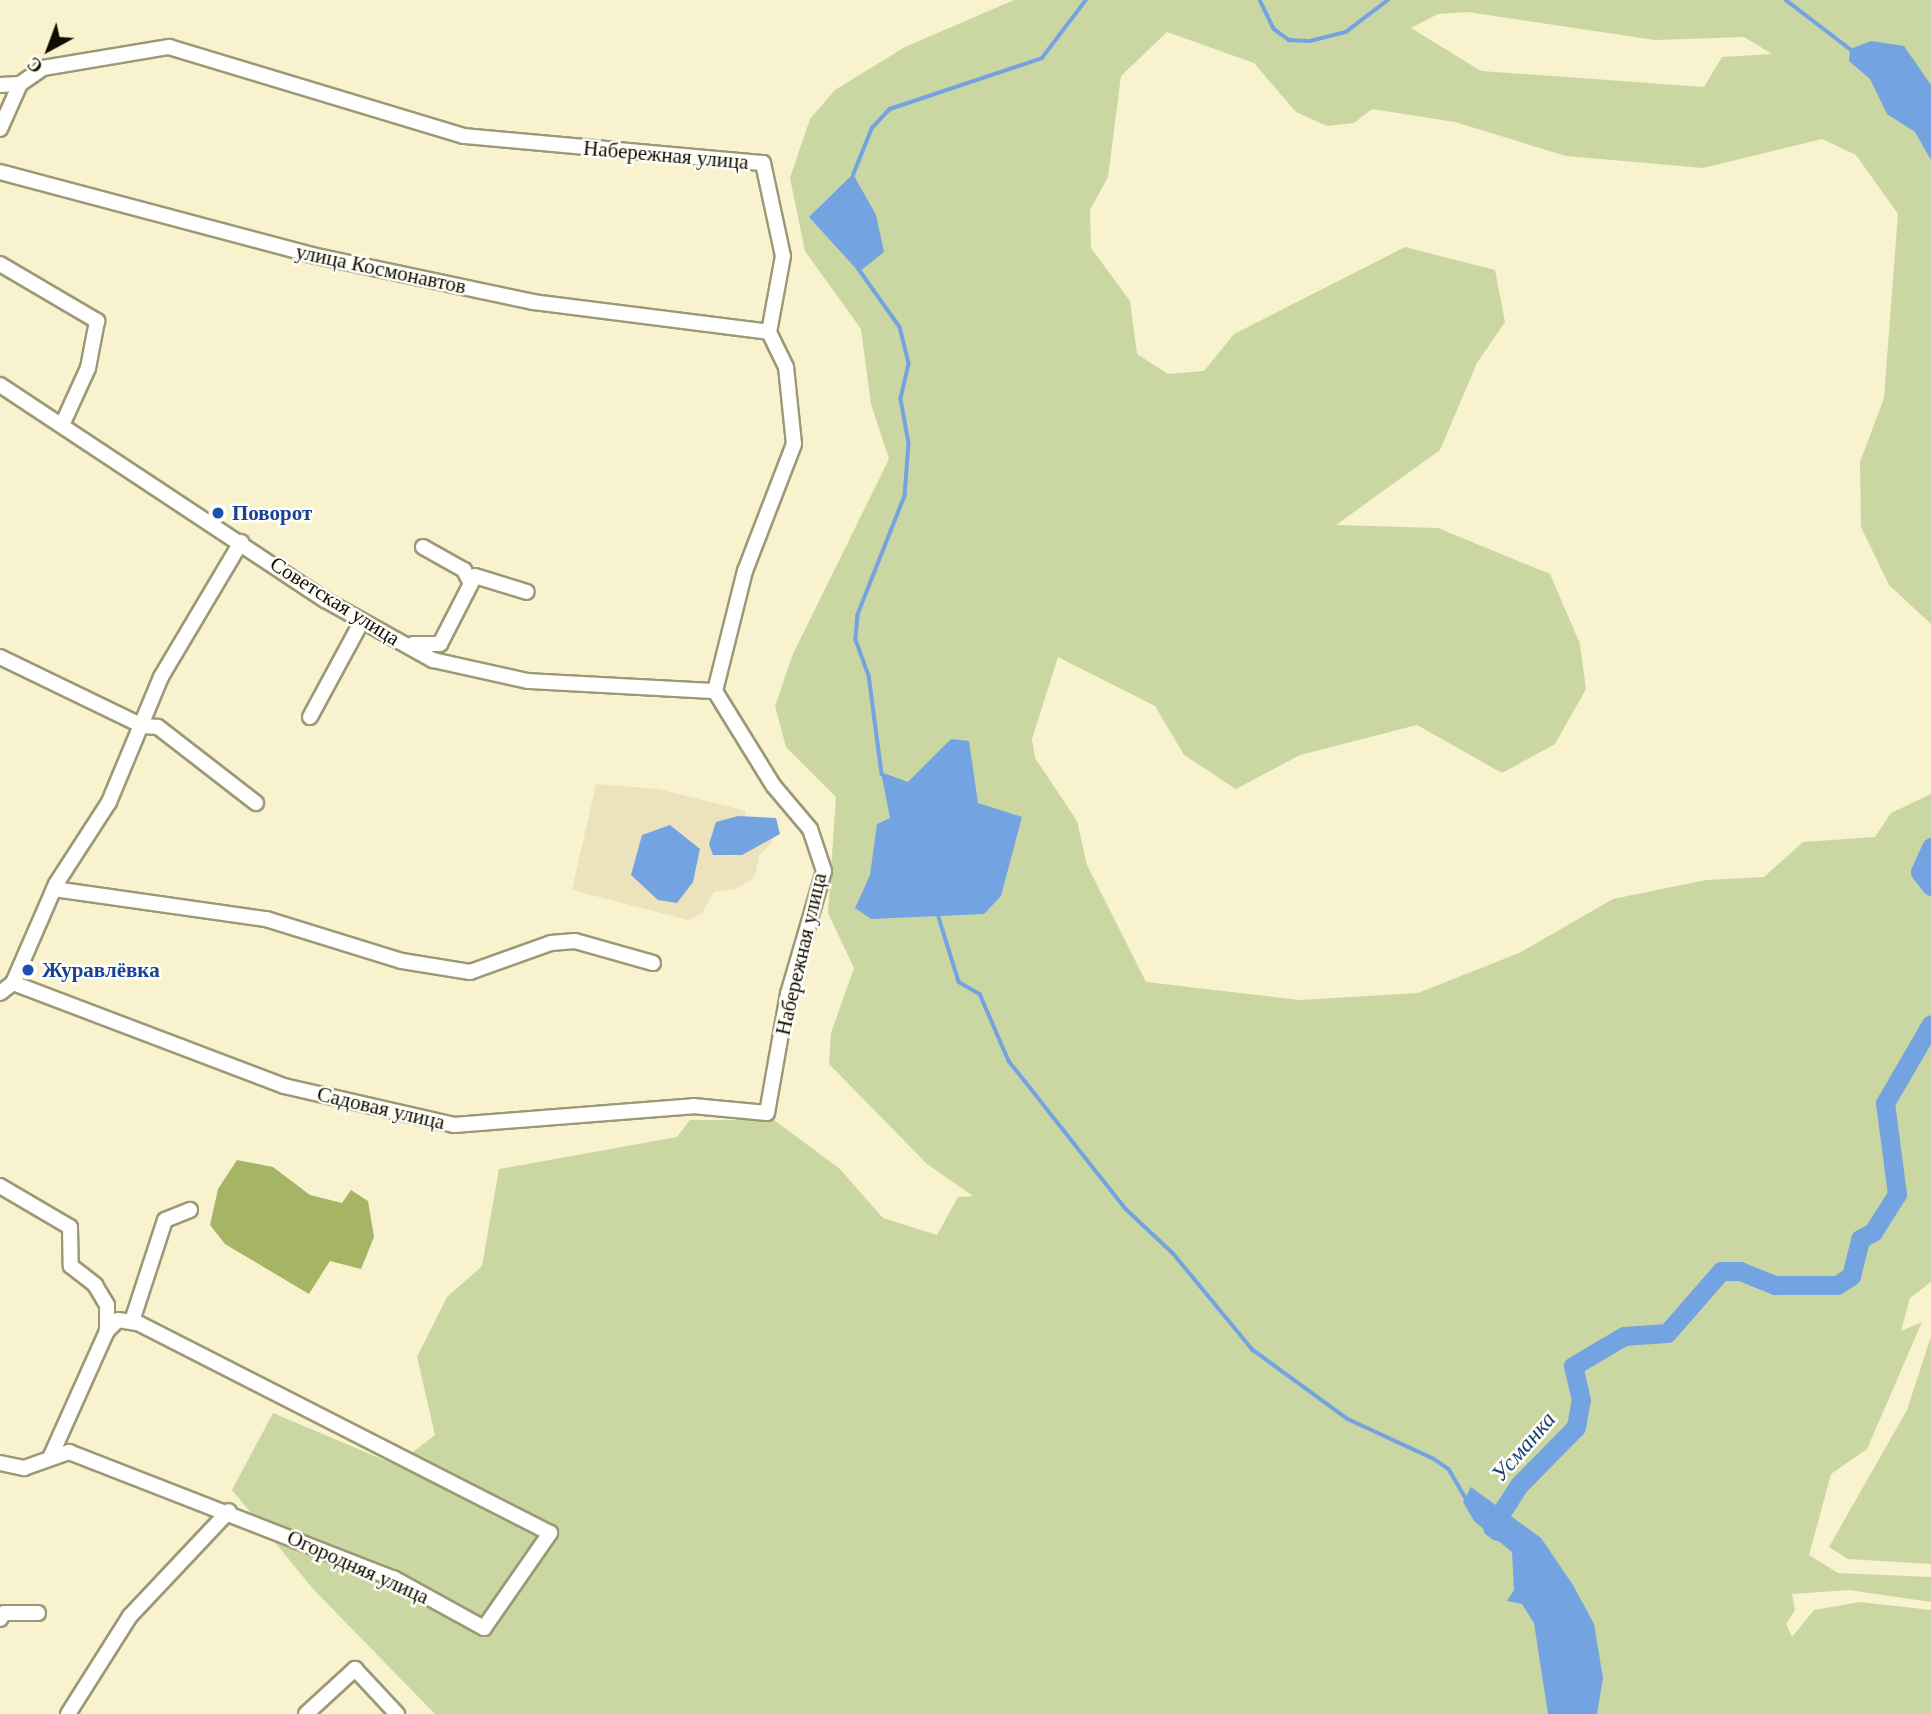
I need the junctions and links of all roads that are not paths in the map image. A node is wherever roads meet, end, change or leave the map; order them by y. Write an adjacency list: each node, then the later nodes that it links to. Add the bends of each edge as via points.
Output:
1 (20, 84): 2 (street, Набережная улица); 3 (street); 6 (street, Набережная улица, via 43,68 169,47 464,136 762,163 782,256)
2 (0, 85)
3 (0, 129)
4 (0, 172): 6 (street, улица Космонавтов, via 312,256 520,299)
5 (0, 264): 8 (street, via 97,321 88,368)
6 (769, 332): 16 (street, via 786,368 794,444 745,571)
7 (0, 385): 8 (street, Советская улица)
8 (62, 425): 9 (street, Советская улица)
9 (241, 542): 13 (street, Советская улица); 18 (street, via 161,677)
10 (423, 547): 11 (street, via 464,570)
11 (470, 582): 12 (street, via 481,575); 14 (street, via 440,645)
12 (527, 592)
13 (362, 621): 14 (street, Советская улица); 17 (street)
14 (409, 647): 16 (street, Советская улица, via 433,660 528,681)
15 (0, 657): 18 (street)
16 (715, 691): 24 (street, Набережная улица, via 774,785 810,829 824,871 788,994)
17 (310, 718)
18 (143, 726): 19 (street, via 158,727); 20 (street, via 109,802)
19 (256, 803)
20 (54, 889): 21 (street, via 266,919 402,961 470,972 551,943 575,941); 22 (street)
21 (653, 963)
22 (13, 983): 23 (street); 24 (street, Садовая улица, via 284,1086 454,1125 693,1106)
23 (0, 993)
24 (767, 1113)
25 (0, 1186): 28 (street, via 70,1227 71,1266 95,1285 107,1305)
26 (190, 1210): 27 (street, via 165,1220)
27 (132, 1321): 28 (street, via 118,1320); 31 (street, Огородняя улица, via 551,1533 485,1628 393,1578)
28 (107, 1331): 29 (street)
29 (50, 1458): 30 (street, Огородняя улица, via 24,1468); 31 (street, Огородняя улица, via 69,1452)
30 (0, 1463)
31 (229, 1511): 34 (street, via 130,1616)
32 (38, 1613): 33 (street)
33 (0, 1619)
34 (68, 1714)
35 (306, 1714): 36 (street, via 355,1669)
36 (397, 1714)

